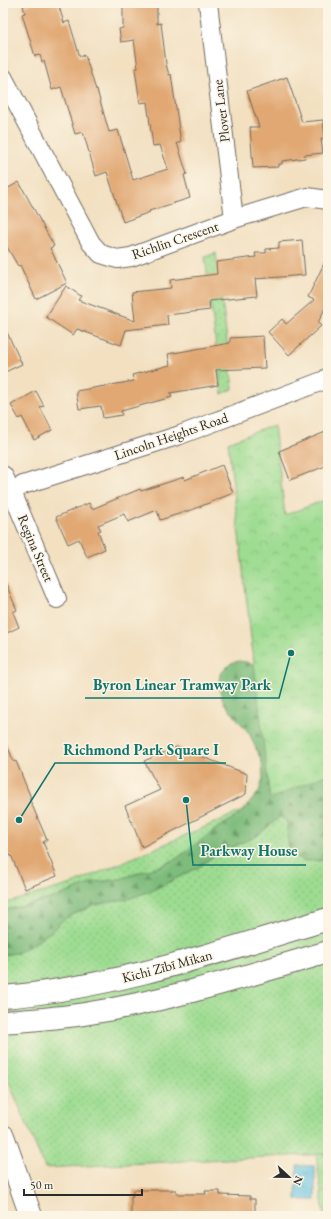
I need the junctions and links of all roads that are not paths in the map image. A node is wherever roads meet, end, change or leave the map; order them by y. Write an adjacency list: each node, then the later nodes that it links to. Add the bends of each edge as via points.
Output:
1 (208, 3): 4 (street, Plover Lane)
2 (3, 77): 4 (street, Richlin Crescent, via 91,243 101,254 117,259 131,257)
3 (328, 200): 4 (street, Richlin Crescent, via 307,197)
4 (234, 219)
5 (328, 377): 7 (street, Lincoln Heights Road, via 180,435 23,485)
6 (3, 475): 7 (street, Regina Street)
7 (12, 492): 8 (street, Regina Street)
8 (57, 599)
9 (328, 920): 11 (main road, Kichi Zībī Mīkan, via 172,966 43,993)
10 (328, 952): 12 (main road, Kichi Zībī Mīkan, via 196,991 133,1005 89,1013)
11 (3, 997)
12 (3, 1022)
13 (3, 1136): 14 (main road)
14 (31, 1216)

